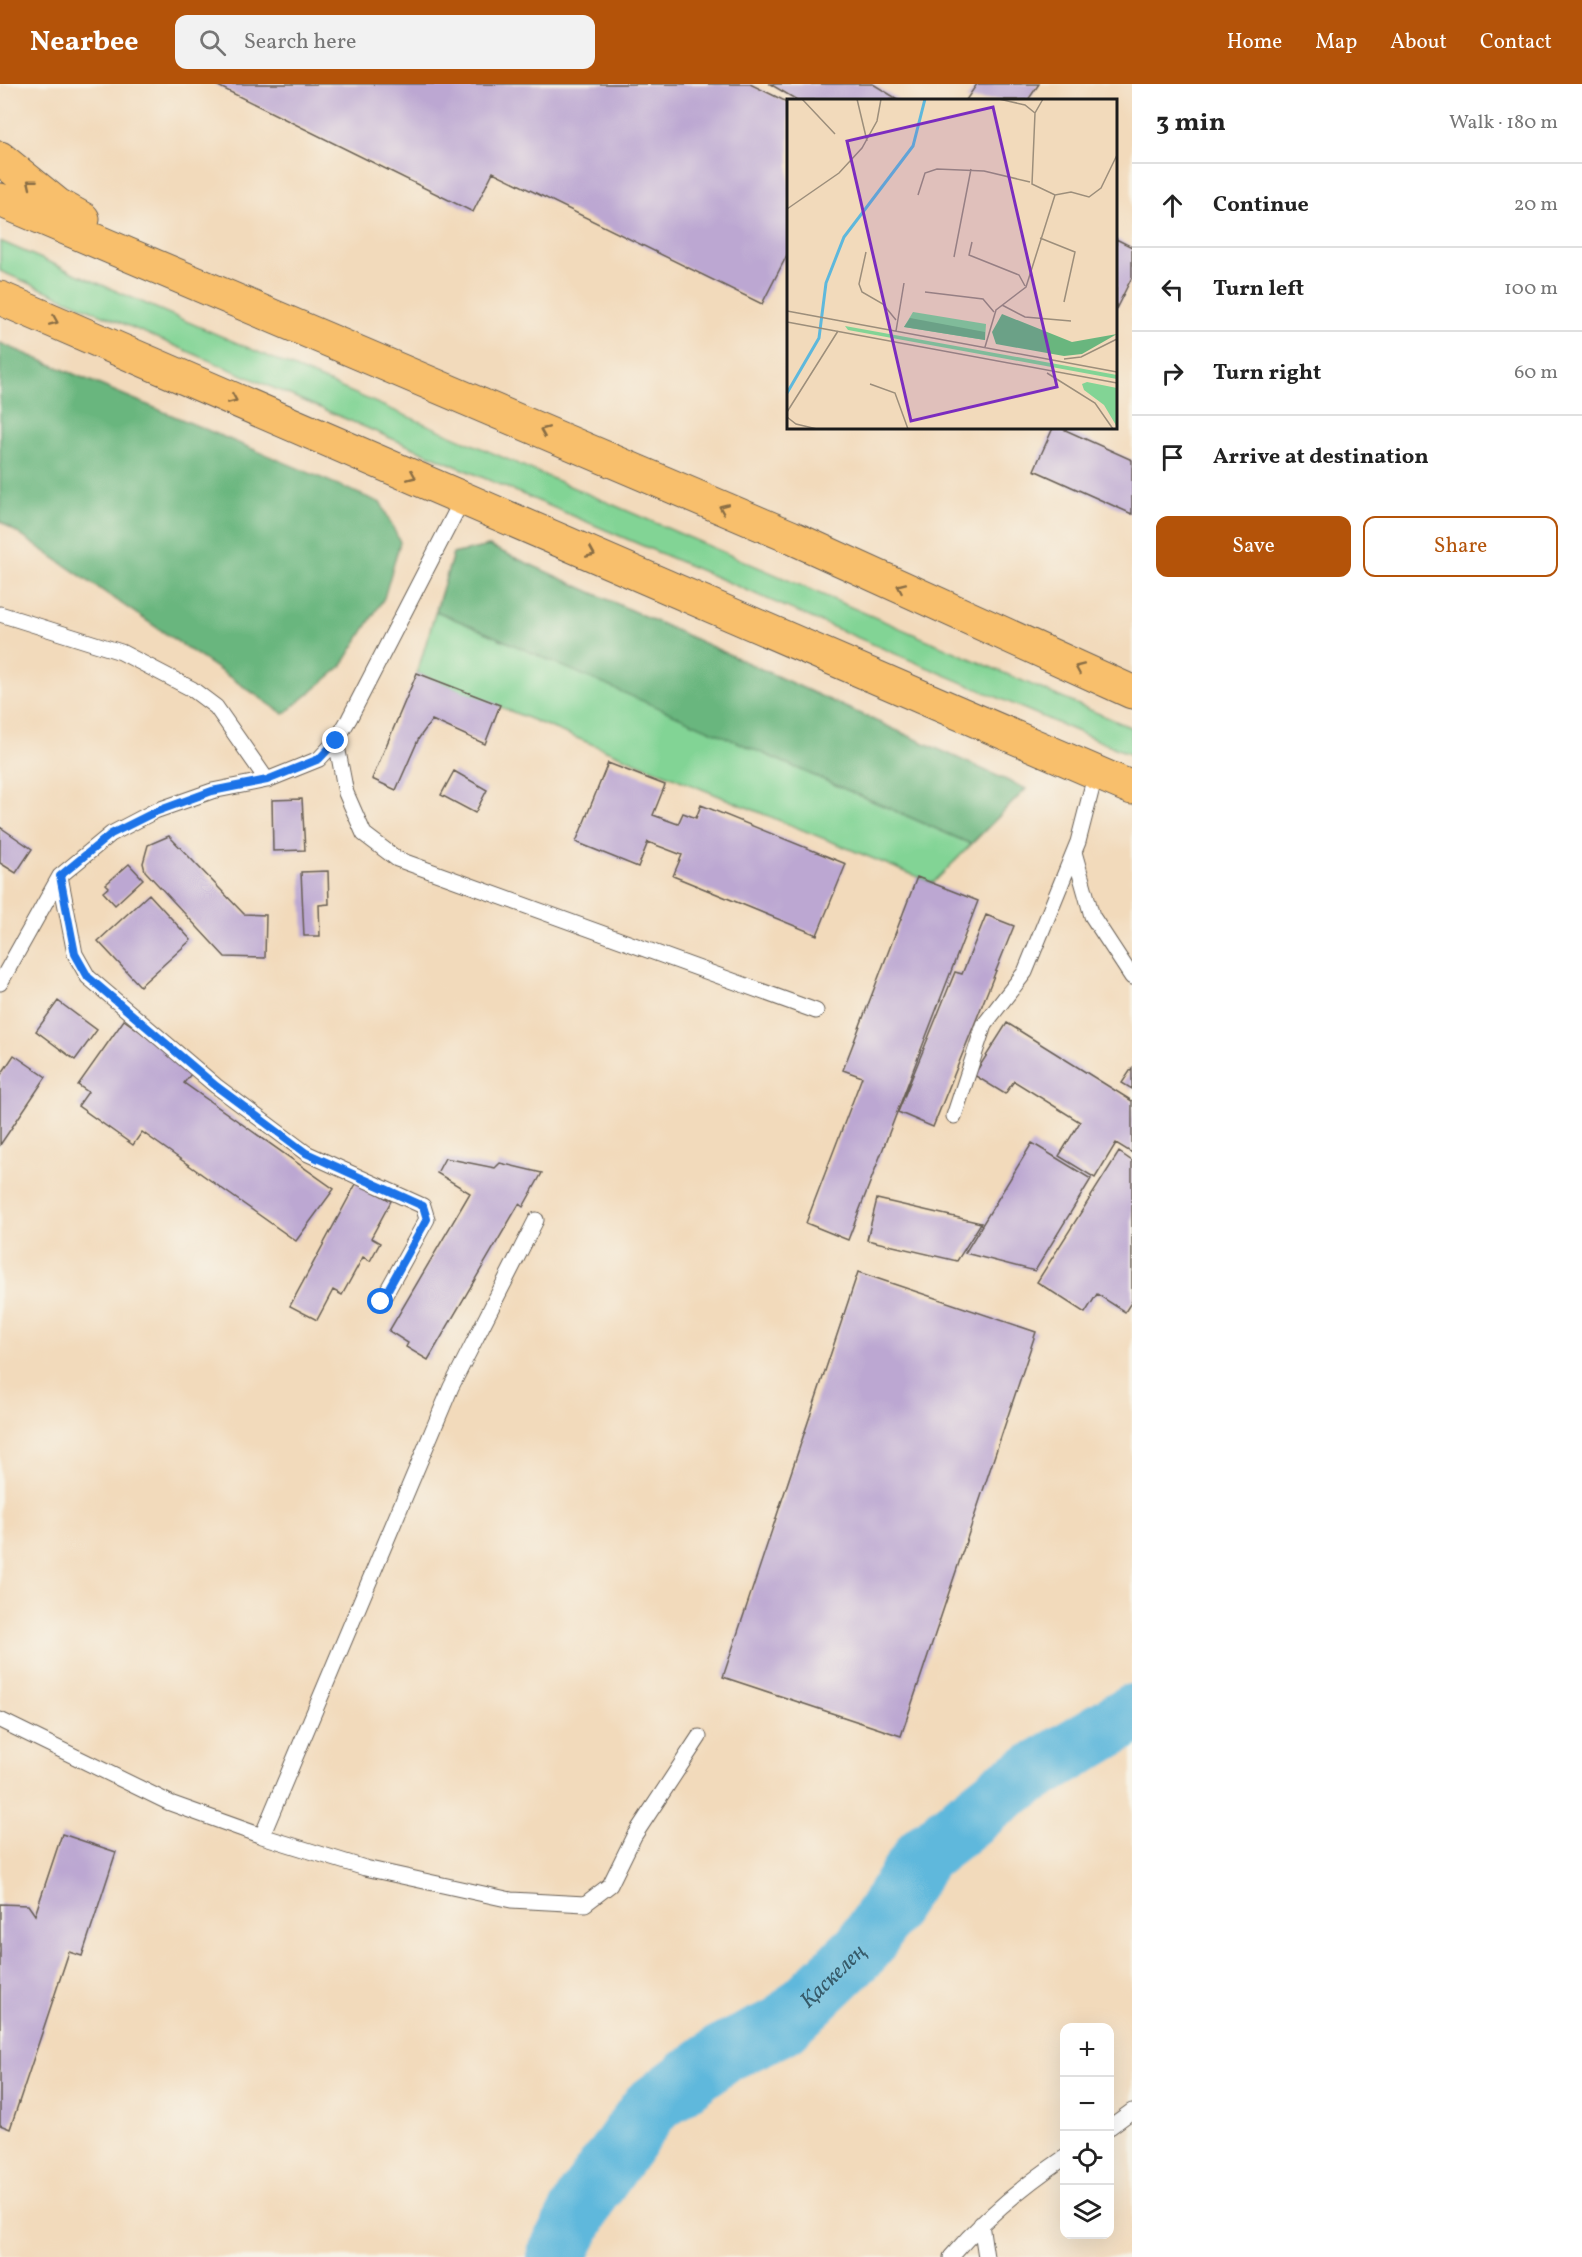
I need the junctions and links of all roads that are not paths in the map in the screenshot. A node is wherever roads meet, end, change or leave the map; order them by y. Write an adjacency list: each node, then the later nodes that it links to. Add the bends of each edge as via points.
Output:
1 (0, 158): 3 (highway, one-way to 1, via 58,205)
2 (0, 200): 3 (highway)
3 (208, 288): 7 (highway, one-way to 3, via 791,537)
4 (0, 298): 5 (highway, one-way to 5)
5 (463, 498): 8 (lane); 9 (highway, one-way to 9)
6 (0, 614): 10 (lane, via 121,652 192,689 216,707)
7 (1132, 692)
8 (336, 741): 10 (lane, via 319,759); 16 (lane, via 346,793 364,834 397,859)
9 (1096, 772): 11 (highway); 12 (lane)
10 (267, 780): 13 (lane, via 212,791 155,812 111,834)
11 (1132, 788)
12 (1074, 852): 14 (lane, via 1092,916); 17 (lane, via 1025,972 984,1025)
13 (60, 876): 15 (lane); 19 (lane, via 75,954 88,977 216,1086 306,1153 423,1206 427,1219)
14 (1132, 977)
15 (0, 983)
16 (816, 1011)
17 (954, 1116)
18 (536, 1220): 22 (lane, via 451,1387)
19 (381, 1302)
20 (0, 1720): 22 (lane, via 170,1803)
21 (699, 1737): 22 (lane, via 634,1836 610,1885 585,1904 511,1900 365,1868)
22 (262, 1836)
23 (1132, 2111): 24 (lane)
24 (1114, 2124)
25 (1060, 2161): 26 (lane)
26 (981, 2224): 27 (lane); 28 (lane)
27 (951, 2257)
28 (986, 2257)

